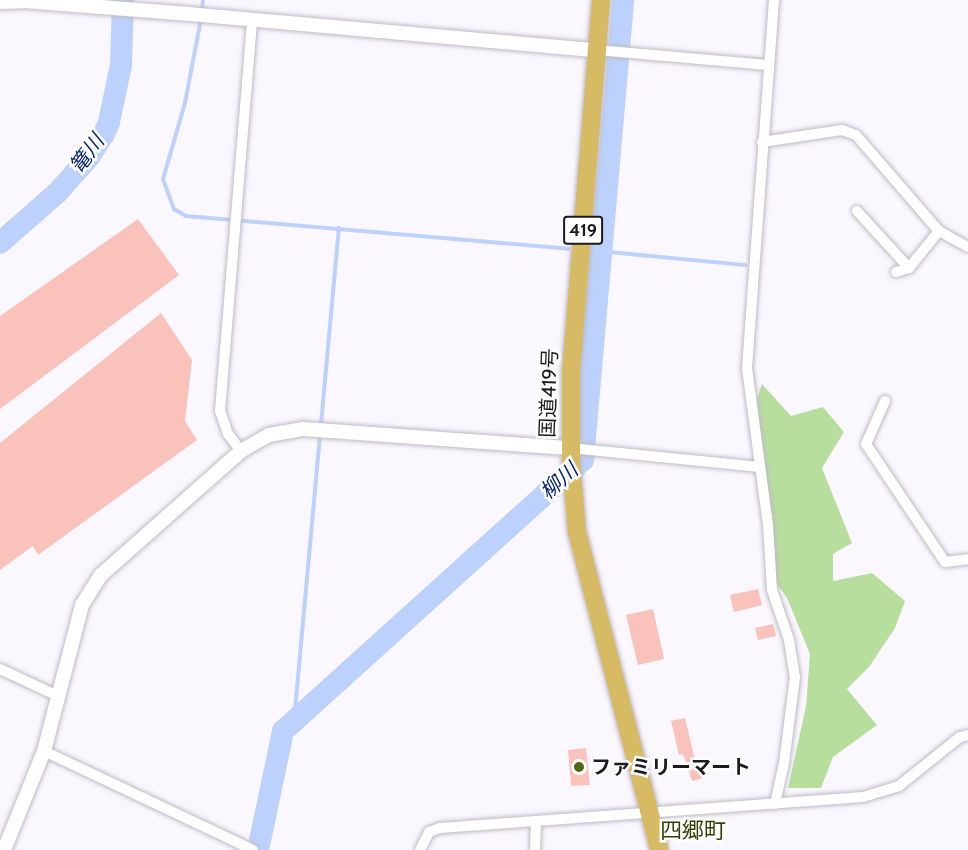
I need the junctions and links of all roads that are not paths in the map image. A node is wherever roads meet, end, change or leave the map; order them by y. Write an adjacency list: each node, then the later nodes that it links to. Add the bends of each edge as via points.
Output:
1 (602, 0): 5 (highway, 国道419号 / 419)
2 (774, 0): 6 (street)
3 (0, 2): 4 (street)
4 (252, 21): 5 (street); 14 (street, via 220,411 228,434)
5 (602, 51): 6 (street); 15 (highway, 国道419号 / 419, via 571,371)
6 (768, 65): 7 (street)
7 (762, 142): 9 (street, via 842,130 856,135); 16 (street, via 747,368)
8 (857, 211): 11 (street)
9 (939, 231): 10 (street); 11 (street)
10 (968, 247)
11 (909, 268): 12 (street)
12 (896, 272)
13 (885, 401): 17 (street, via 866,444 945,562)
14 (241, 451): 15 (street, via 269,435 303,429); 19 (street, via 101,575 82,605)
15 (570, 452): 16 (street, via 592,449); 23 (highway, 国道419号 / 419, via 577,532)
16 (760, 467): 22 (street, via 772,590 789,640 795,677)
17 (968, 559)
18 (0, 669): 19 (street)
19 (60, 697): 21 (street)
20 (968, 735): 22 (street, via 960,737 899,786 883,793 845,800)
21 (44, 751): 25 (street); 26 (street)
22 (775, 804): 23 (street)
23 (651, 813): 24 (street); 29 (highway, 国道419号 / 419)
24 (536, 821): 27 (street, via 440,828 429,832); 28 (street)
25 (251, 849)
26 (4, 850)
27 (420, 850)
28 (535, 850)
29 (659, 850)

